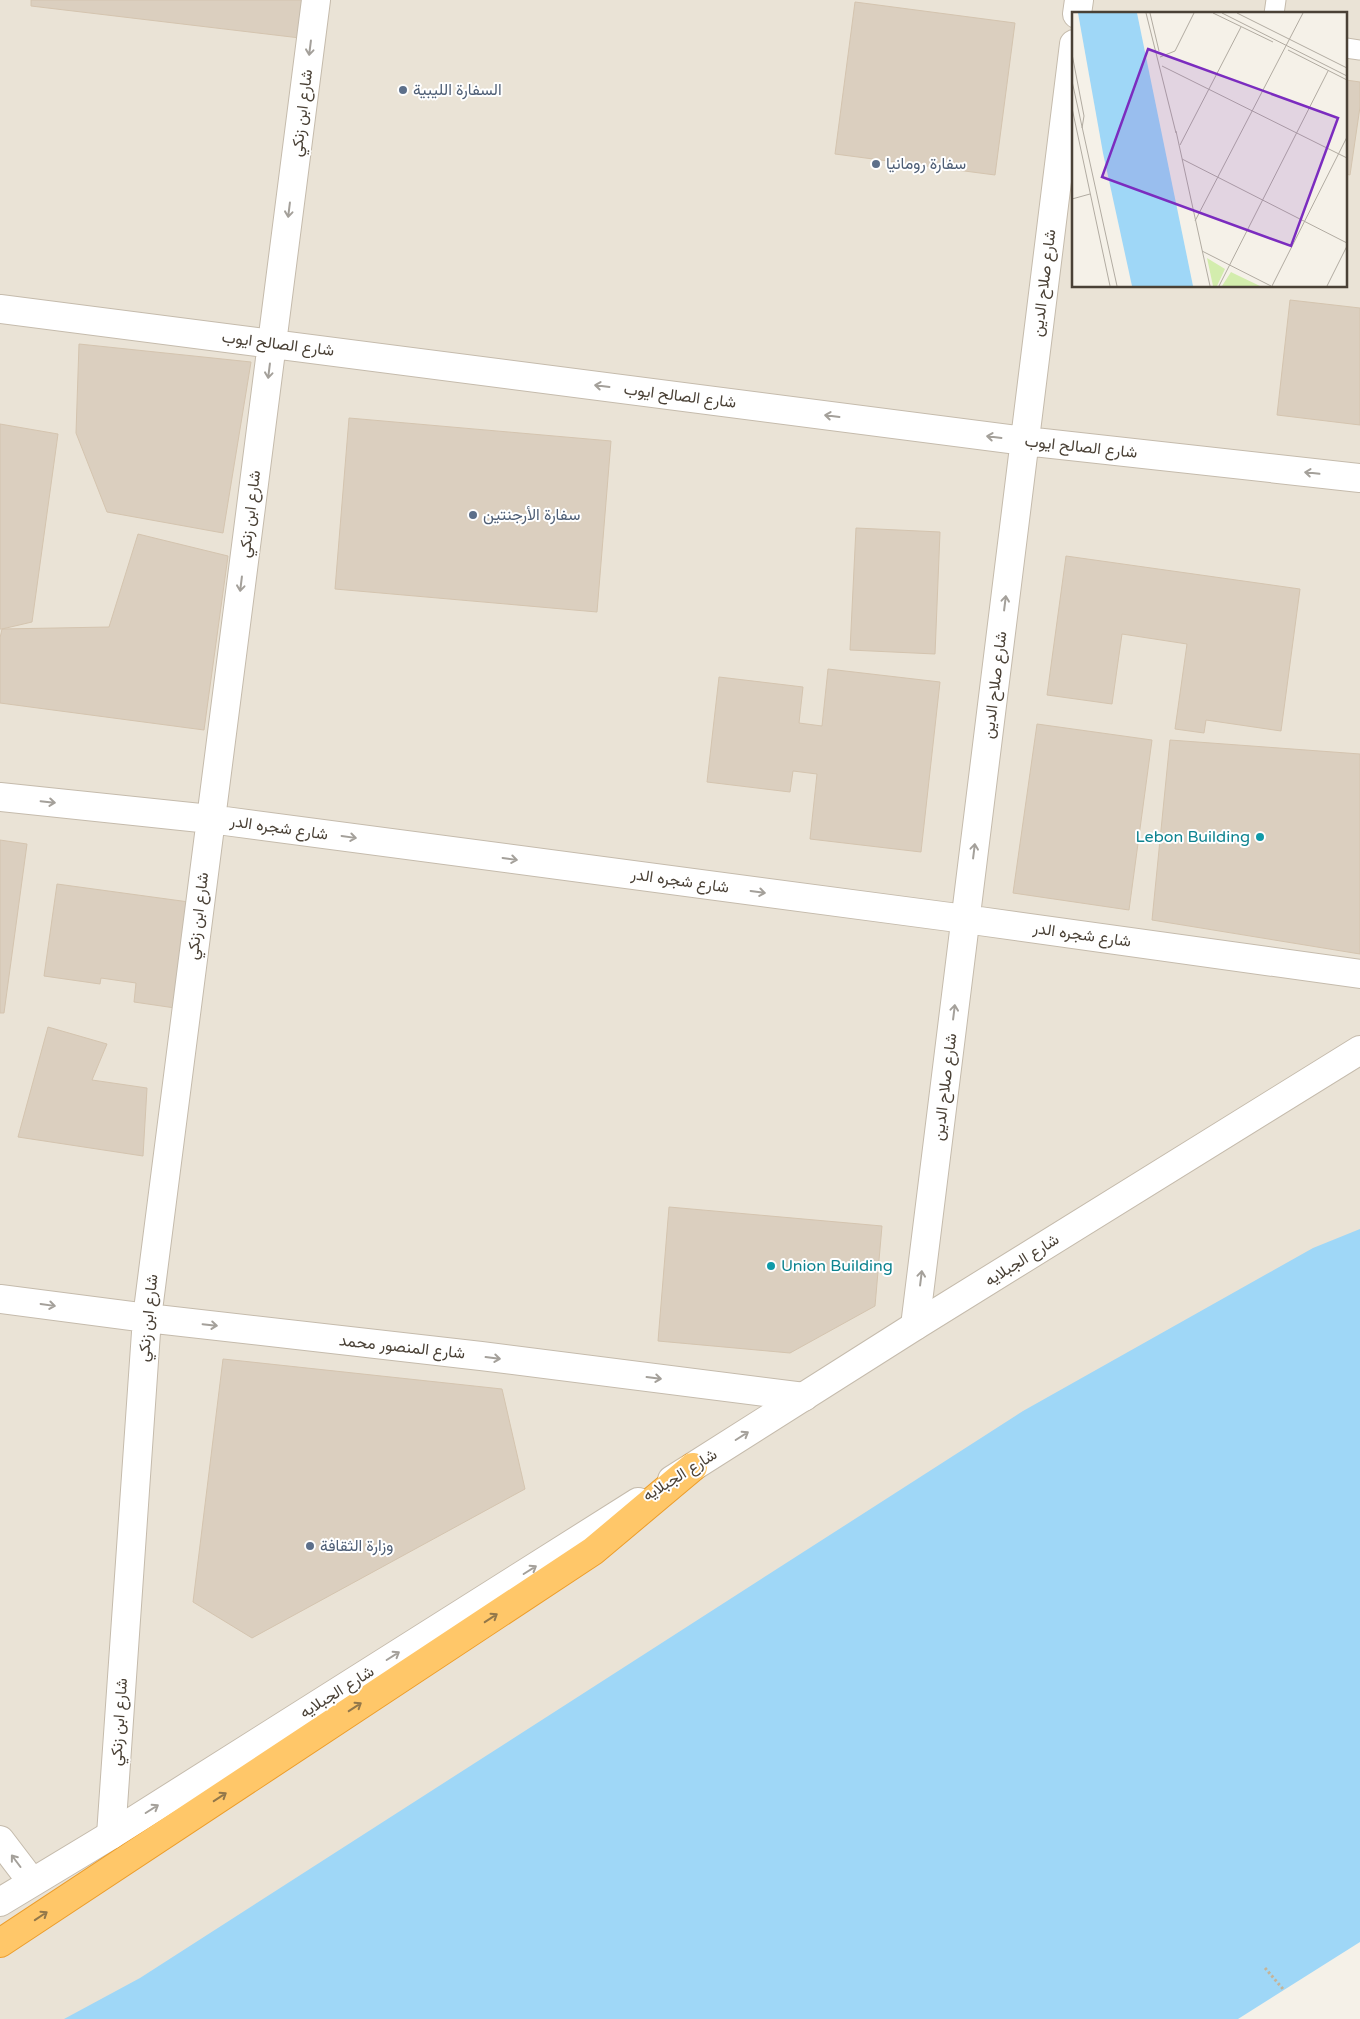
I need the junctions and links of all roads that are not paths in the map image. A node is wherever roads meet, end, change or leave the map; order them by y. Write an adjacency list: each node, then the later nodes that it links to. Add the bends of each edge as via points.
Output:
1 (316, 0): 4 (street, شارع ابن زنكي, one-way to 4)
2 (1072, 60): 5 (street, شارع صلاح الدين)
3 (0, 309): 4 (street, شارع الصالح ايوب)
4 (272, 343): 5 (street, شارع الصالح ايوب, one-way to 4); 8 (street, شارع ابن زنكي, one-way to 8)
5 (1025, 441): 6 (street, شارع الصالح ايوب, one-way to 5); 9 (street, شارع صلاح الدين, one-way to 5)
6 (1360, 478)
7 (0, 797): 8 (street, شارع شجره الدر, one-way to 8)
8 (210, 819): 9 (street, شارع شجره الدر, one-way to 9); 13 (street, شارع ابن زنكي)
9 (966, 919): 10 (street, شارع شجره الدر); 14 (street, شارع صلاح الدين, one-way to 9)
10 (1360, 974)
11 (1360, 1050): 14 (street, شارع الجبلايه)
12 (0, 1299): 13 (street, شارع المنصور محمد, one-way to 13)
13 (146, 1318): 15 (street, شارع المنصور محمد, one-way to 15); 17 (street, شارع ابن زنكي)
14 (916, 1326): 15 (street, شارع الجبلايه)
15 (804, 1397): 16 (street, شارع الجبلايه, one-way to 15)
16 (693, 1467): 17 (street, شارع الجبلايه, one-way to 16); 21 (highway, one-way to 16, via 592,1551)
17 (111, 1835): 19 (street, شارع الجبلايه)
18 (0, 1840): 19 (street, one-way to 18)
19 (32, 1882): 20 (street, شارع الجبلايه)
20 (0, 1902)
21 (0, 1943)

